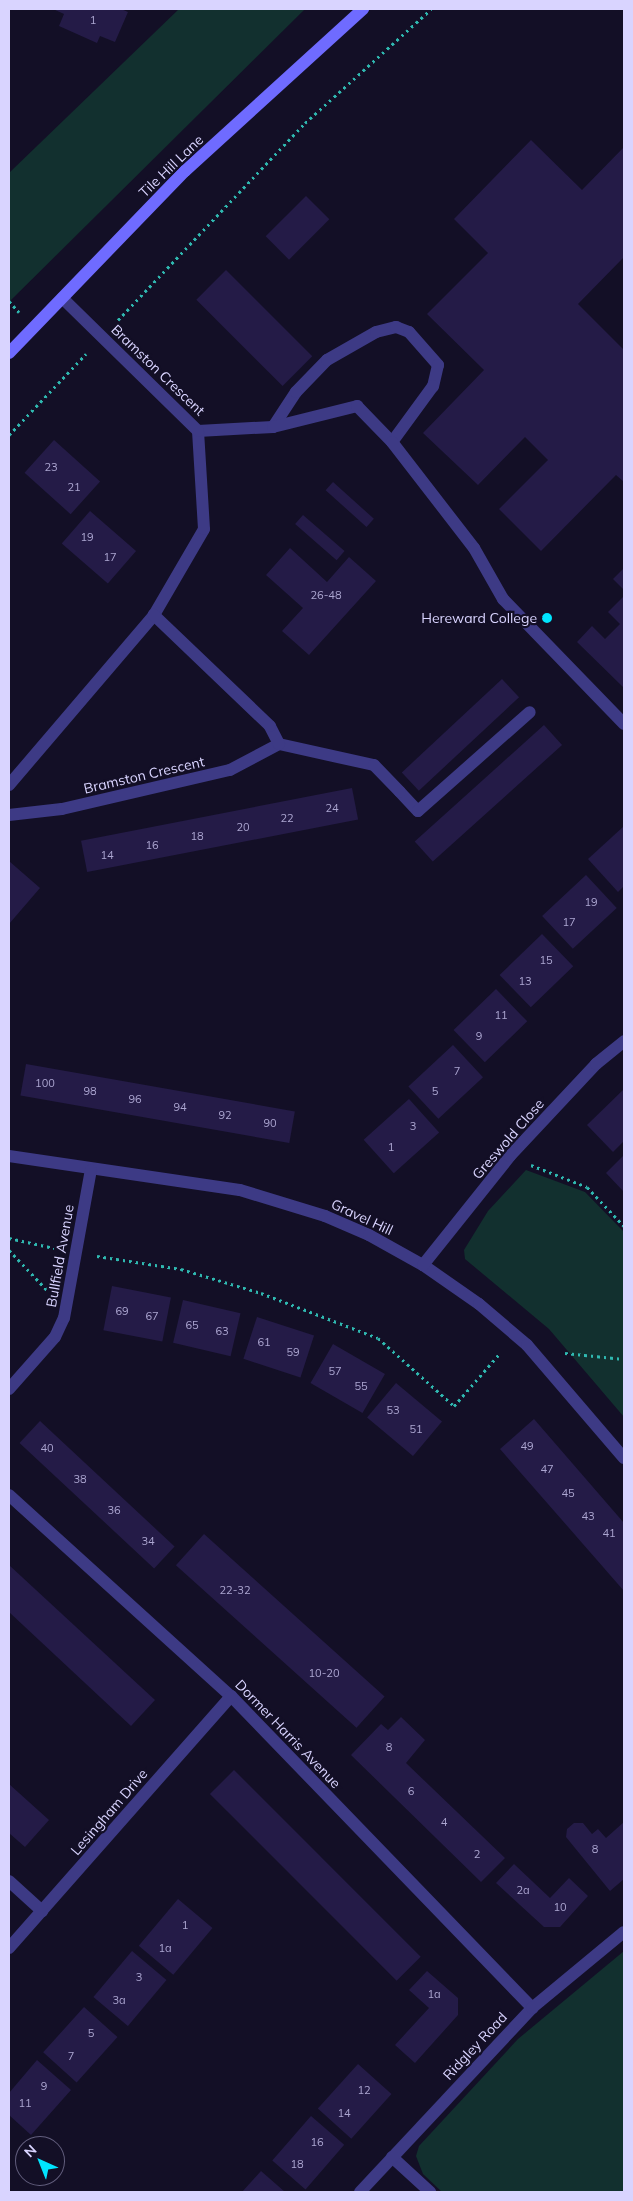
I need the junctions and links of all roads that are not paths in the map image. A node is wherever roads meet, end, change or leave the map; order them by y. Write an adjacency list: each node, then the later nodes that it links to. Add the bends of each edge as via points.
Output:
1 (363, 9): 2 (main road, Tile Hill Lane, via 185,170)
2 (62, 298): 3 (main road, Tile Hill Lane); 5 (street, Bramston Crescent)
3 (9, 353)
4 (273, 427): 5 (street); 6 (street, via 357,406); 6 (street, via 296,392 327,360 369,336 396,327 409,332 438,365 433,386)
5 (198, 430): 7 (street, Bramston Crescent, via 204,529)
6 (392, 442): 9 (street, via 474,548 504,599)
7 (154, 615): 10 (street, via 270,726); 11 (street, Bramston Crescent)
8 (530, 712): 10 (street, via 418,811 374,766)
9 (624, 724)
10 (279, 744): 12 (street, Bramston Crescent, via 230,770 62,809)
11 (9, 785)
12 (9, 816)
13 (624, 1041): 16 (street, Greswold Close, via 596,1064 510,1156)
14 (9, 1156): 15 (street, Gravel Hill)
15 (91, 1170): 16 (street, Gravel Hill, via 240,1190 285,1202 369,1235); 17 (street, Bullfield Avenue, via 66,1310 55,1337)
16 (423, 1265): 18 (street, Gravel Hill, via 479,1304 516,1335)
17 (9, 1389)
18 (624, 1458)
19 (9, 1494): 20 (street, Dormer Harris Avenue)
20 (231, 1696): 22 (street, Lesingham Drive); 25 (street, Dormer Harris Avenue)
21 (9, 1881): 22 (street)
22 (42, 1911): 24 (street, Lesingham Drive)
23 (624, 1932): 25 (street, Ridgley Road)
24 (9, 1948)
25 (532, 2008): 26 (street, Ridgley Road)
26 (392, 2156): 27 (street, Ridgley Road); 28 (street)
27 (360, 2192)
28 (430, 2192)

